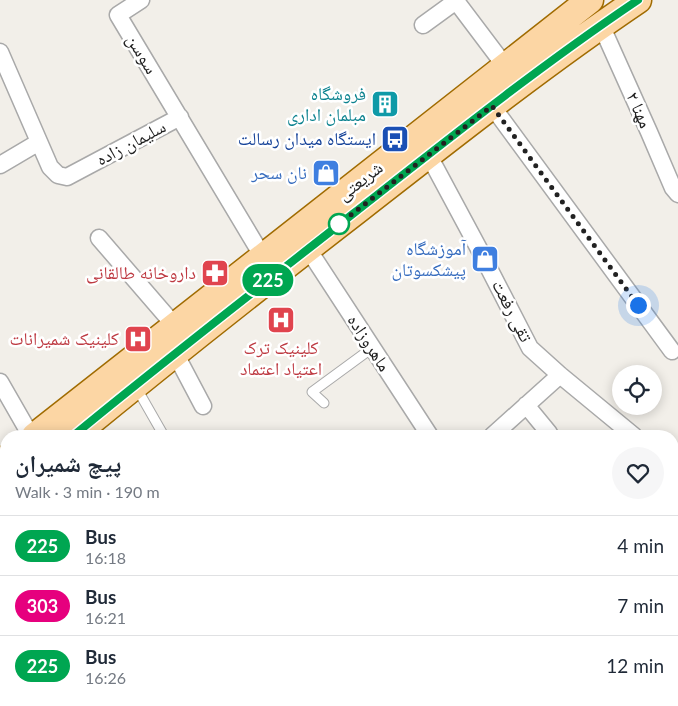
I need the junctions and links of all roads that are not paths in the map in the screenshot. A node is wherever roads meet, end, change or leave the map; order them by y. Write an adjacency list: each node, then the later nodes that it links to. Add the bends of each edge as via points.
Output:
1 (141, 0): 10 (street, سوسن, via 118,15)
2 (590, 0): 8 (main road, شریعتی)
3 (638, 0): 6 (main road, شریعتی)
4 (456, 1): 5 (street); 8 (street)
5 (423, 25)
6 (601, 25): 9 (main road, شریعتی); 14 (street, مهنا ۲)
7 (0, 52): 11 (street, سلیمان زاده)
8 (505, 66): 17 (main road, شریعتی)
9 (492, 106): 12 (main road, شریعتی); 20 (street)
10 (180, 117): 11 (street, سلیمان زاده, via 67,177 58,175 50,167); 17 (street, سلیمان زاده)
11 (39, 142): 13 (street)
12 (428, 154): 16 (main road, شریعتی); 22 (street, تقی رفعت, via 530,348)
13 (0, 165)
14 (678, 194)
15 (99, 238): 18 (street)
16 (308, 249): 19 (street, ماهروزاده); 21 (main road, شریعتی)
17 (263, 257): 18 (main road, شریعتی)
18 (175, 326): 29 (main road, شریعتی)
19 (372, 348): 25 (lane, via 312,392); 32 (street, ماهروزاده)
20 (672, 351)
21 (175, 353): 24 (main road, شریعتی); 27 (street)
22 (560, 376): 26 (street); 35 (street, تقی رفعت)
23 (0, 382): 28 (street)
24 (135, 385): 30 (main road, شریعتی); 31 (lane)
25 (324, 403)
26 (526, 405): 33 (street); 34 (street)
27 (203, 406)
28 (29, 430)
29 (41, 430)
30 (80, 430)
31 (161, 430)
32 (425, 430)
33 (499, 430)
34 (547, 430)
35 (627, 430)

